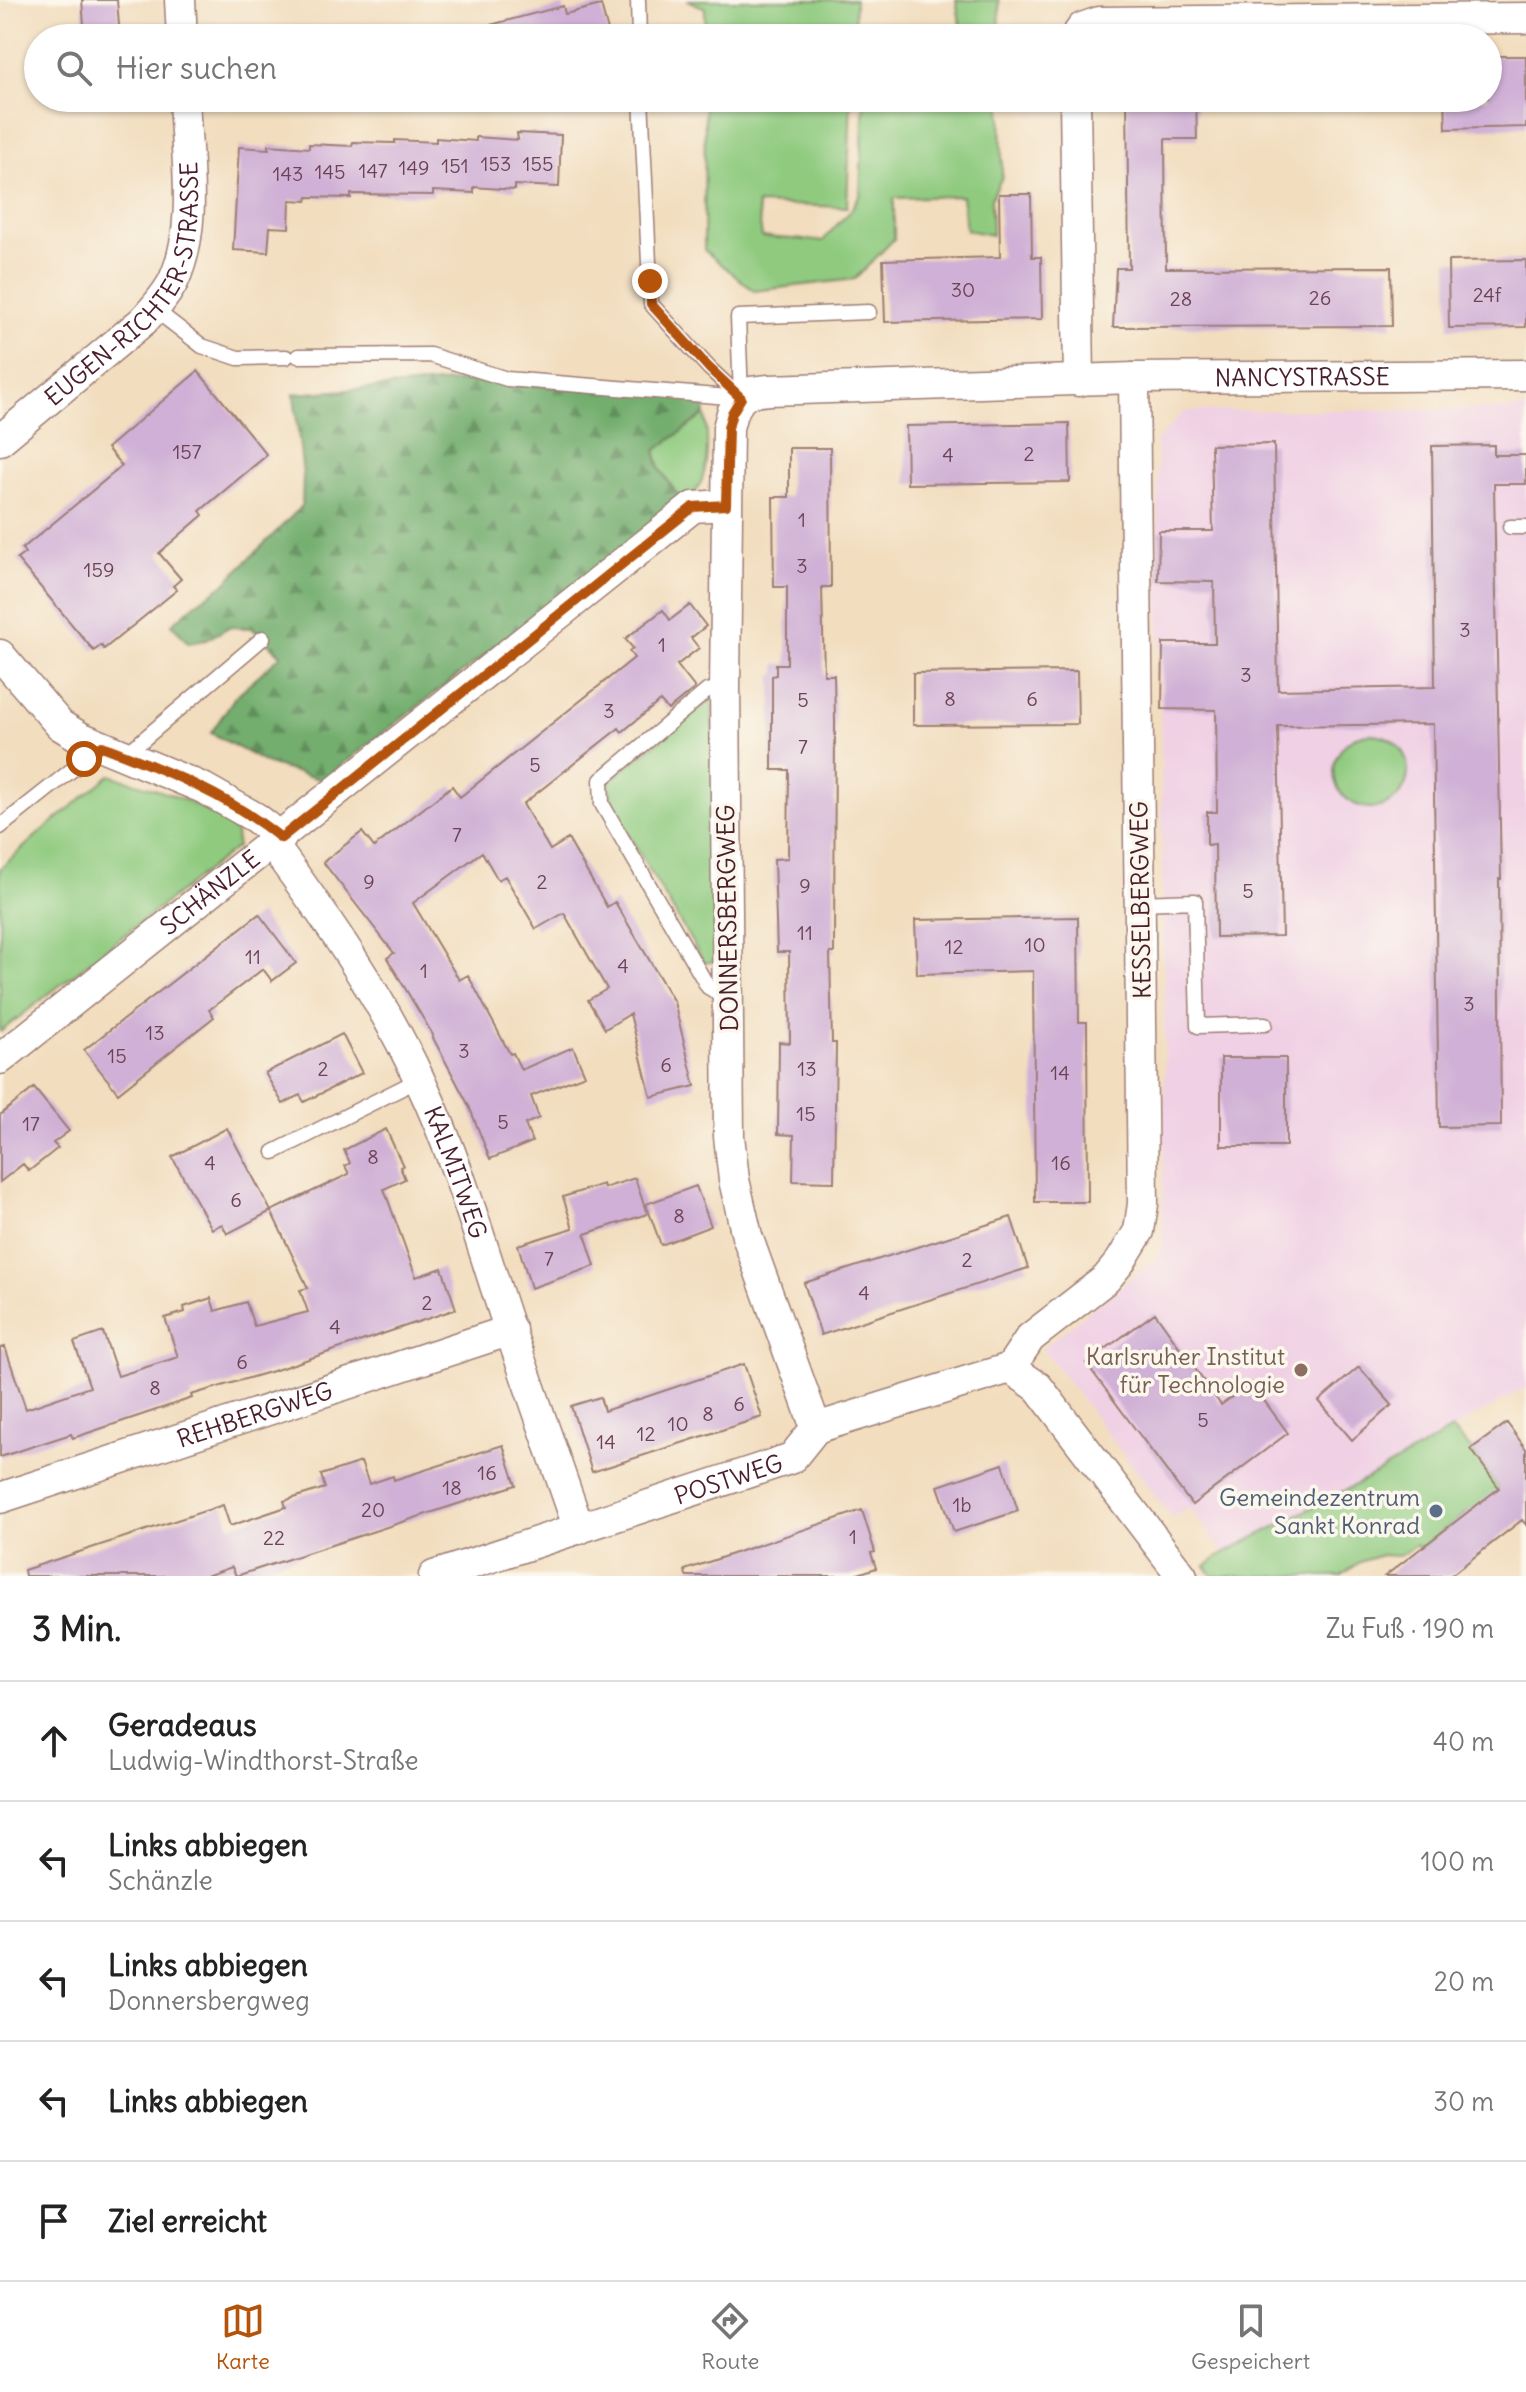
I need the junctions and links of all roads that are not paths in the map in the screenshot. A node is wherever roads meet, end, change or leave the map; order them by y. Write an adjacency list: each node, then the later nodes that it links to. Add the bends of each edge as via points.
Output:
1 (180, 0): 4 (street)
2 (638, 0): 5 (lane)
3 (1526, 18): 6 (street)
4 (181, 24)
5 (639, 24)
6 (1093, 24)
7 (184, 112): 10 (street, EUGEN-RICHTER-STRASSE, via 188,228 172,284)
8 (642, 112): 15 (lane, via 651,304)
9 (1075, 112): 14 (street)
10 (154, 309): 15 (lane, via 202,346 238,358 430,355 507,379); 16 (street, EUGEN-RICHTER-STRASSE)
11 (869, 312): 15 (lane, via 738,317)
12 (1526, 375): 13 (street, NANCYSTRASSE)
13 (1134, 378): 14 (street, NANCYSTRASSE); 26 (street, KESSELBERGWEG)
14 (1079, 381): 15 (street, NANCYSTRASSE, via 769,390)
15 (741, 398): 17 (street, DONNERSBERGWEG, via 728,428)
16 (0, 440)
17 (726, 505): 22 (street, DONNERSBERGWEG); 25 (street, SCHÄNZLE, via 693,507)
18 (1510, 527): 19 (lane)
19 (1526, 527)
20 (263, 638): 23 (lane)
21 (0, 655): 23 (street, KALMITWEG, via 60,725)
22 (725, 688): 27 (street, DONNERSBERGWEG); 27 (lane, via 707,691 601,780 602,804 708,987)
23 (114, 750): 24 (lane); 25 (street, KALMITWEG, via 203,788 256,818)
24 (0, 827)
25 (276, 841): 29 (street, SCHÄNZLE); 30 (street, KALMITWEG, via 372,988)
26 (1140, 903): 28 (lane, via 1195,901 1198,1026); 33 (street, KESSELBERGWEG, via 1139,1231 1106,1279 1030,1338)
27 (728, 999): 34 (street, DONNERSBERGWEG, via 734,1180 747,1236)
28 (1265, 1024)
29 (0, 1059)
30 (420, 1079): 31 (lane); 32 (street, KALMITWEG, via 460,1176)
31 (274, 1152)
32 (511, 1330): 35 (street, REHBERGWEG); 36 (street, KALMITWEG)
33 (1010, 1368): 34 (street); 38 (street, via 1038,1387)
34 (816, 1428): 36 (street, POSTWEG, via 792,1458)
35 (0, 1498)
36 (579, 1529): 37 (street, POSTWEG)
37 (434, 1576)
38 (1182, 1576)

